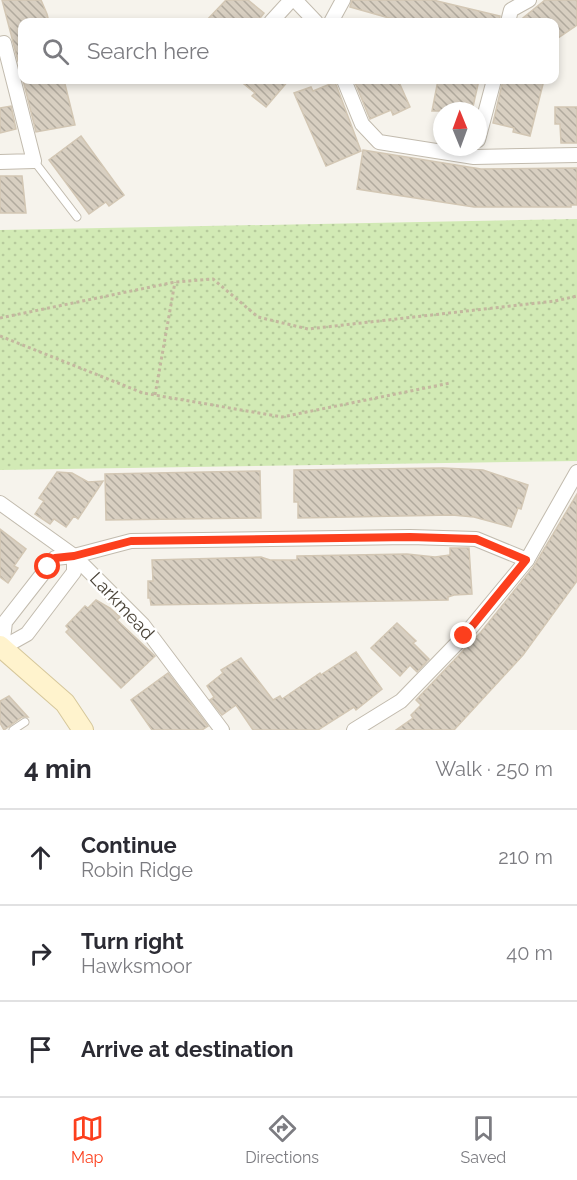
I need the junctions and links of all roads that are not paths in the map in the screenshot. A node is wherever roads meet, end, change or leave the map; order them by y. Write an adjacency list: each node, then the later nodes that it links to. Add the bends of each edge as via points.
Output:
1 (291, 0): 5 (street)
2 (295, 0): 6 (street)
3 (343, 0): 7 (street)
4 (529, 0): 8 (street, via 511,10)
5 (275, 18)
6 (312, 18)
7 (333, 18)
8 (509, 18)
9 (2, 43): 16 (street)
10 (346, 84): 13 (street, via 362,124 379,142)
11 (493, 84): 12 (street)
12 (487, 106)
13 (433, 148)
14 (487, 152): 15 (street)
15 (577, 155)
16 (34, 161): 17 (street); 18 (lane)
17 (0, 162)
18 (77, 217)
19 (577, 472): 22 (street)
20 (0, 503): 21 (street, Larkmead)
21 (74, 556): 22 (street, via 131,541 410,537 476,539); 23 (street, via 55,558); 24 (street, via 74,572); 29 (street, Larkmead, via 144,625)
22 (526, 560): 30 (street, via 464,636 401,701)
23 (41, 576): 24 (street); 25 (street, via 5,622)
24 (60, 590): 25 (street, via 27,634)
25 (1, 647): 28 (street, via 65,703)
26 (25, 722): 27 (lane)
27 (13, 730)
28 (83, 730)
29 (222, 730)
30 (354, 730)

